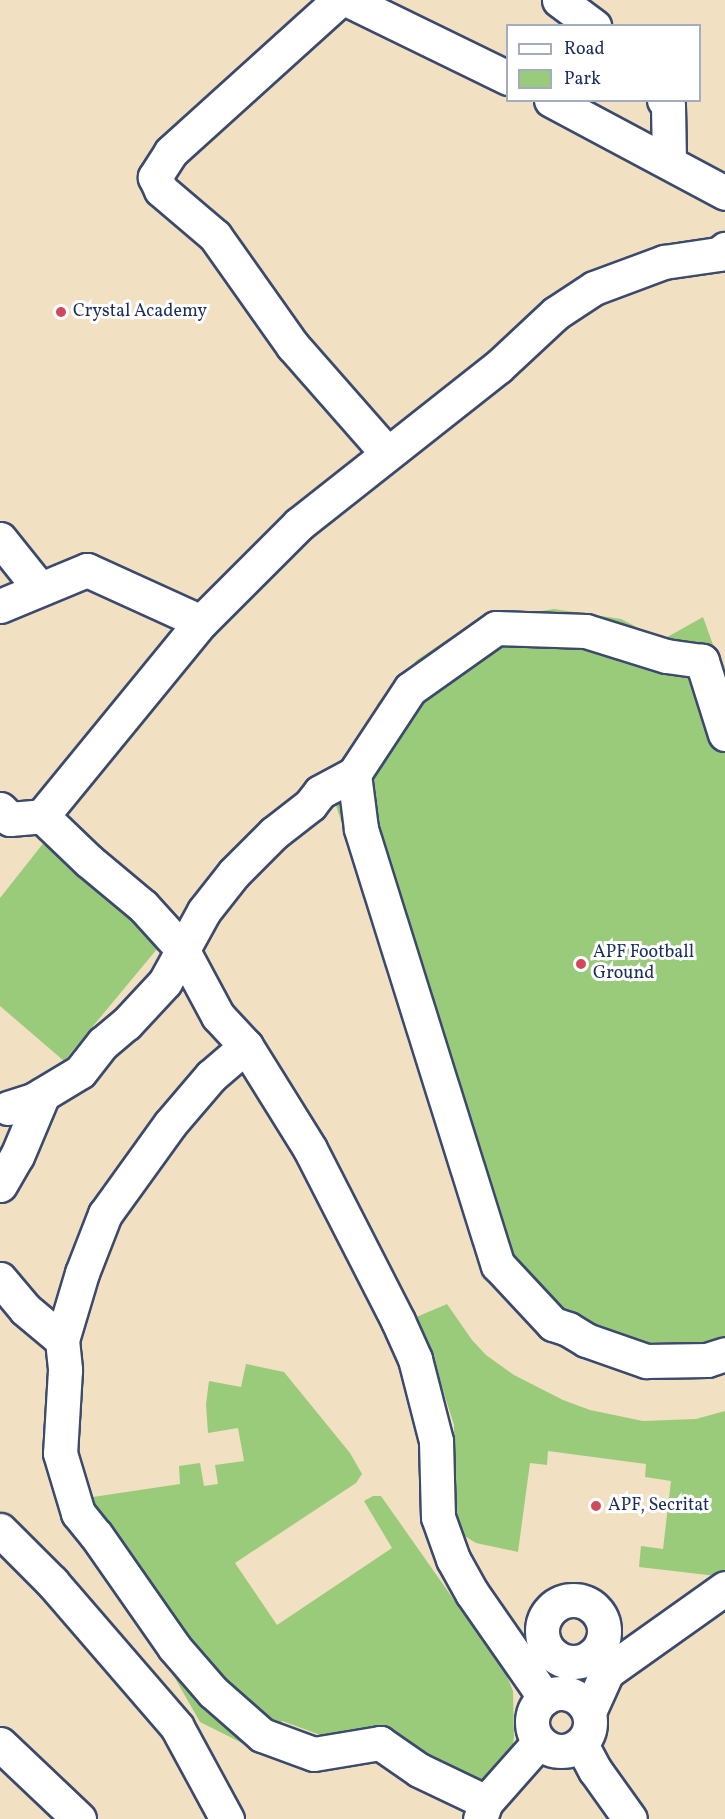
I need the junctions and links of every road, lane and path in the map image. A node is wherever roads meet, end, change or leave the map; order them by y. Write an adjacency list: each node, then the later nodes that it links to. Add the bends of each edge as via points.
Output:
1 (339, 0): 11 (street, via 171,152 155,177 161,190 215,236 294,346)
2 (348, 0): 5 (street)
3 (559, 0): 4 (street)
4 (591, 24)
5 (506, 78)
6 (555, 102): 8 (street)
7 (666, 102): 8 (street)
8 (669, 161): 9 (street)
9 (725, 193)
10 (723, 254): 11 (street, via 664,262 594,288 556,313 498,367)
11 (387, 453): 15 (street, via 299,524)
12 (0, 539): 13 (street)
13 (40, 589): 14 (street); 15 (street, via 87,570)
14 (0, 606)
15 (201, 622): 19 (street)
16 (725, 734): 17 (street, via 702,661 666,656 586,631 496,628 410,689)
17 (354, 774): 20 (street, via 320,792 258,848 204,911); 27 (street, via 361,829 498,1265 554,1324 596,1344 646,1361 707,1360)
18 (0, 809): 19 (street, via 10,819)
19 (42, 816): 20 (street, via 143,906)
20 (182, 949): 21 (street, via 218,1016); 22 (street, via 165,982 80,1072)
21 (246, 1046): 26 (street, via 212,1076 170,1124 105,1214); 30 (street, via 310,1149 415,1359 436,1441 438,1517 453,1559)
22 (43, 1094): 23 (street); 24 (street)
23 (8, 1108)
24 (0, 1185)
25 (0, 1279): 26 (street, via 25,1309)
26 (62, 1340): 35 (street, via 65,1370 60,1453 78,1513 174,1647 213,1692 262,1735 314,1754 380,1743)
27 (725, 1354)
28 (0, 1530): 37 (street, via 52,1582 177,1727)
29 (725, 1588): 31 (street, via 601,1663)
30 (545, 1698): 31 (street, via 560,1693 572,1695 583,1702); 32 (street, via 536,1706 532,1721)
31 (589, 1713): 34 (street, via 590,1730)
32 (539, 1742): 34 (street, via 560,1752); 35 (street)
33 (0, 1744): 36 (street)
34 (581, 1744): 38 (street)
35 (483, 1811)
36 (79, 1819)
37 (228, 1819)
38 (630, 1819)

